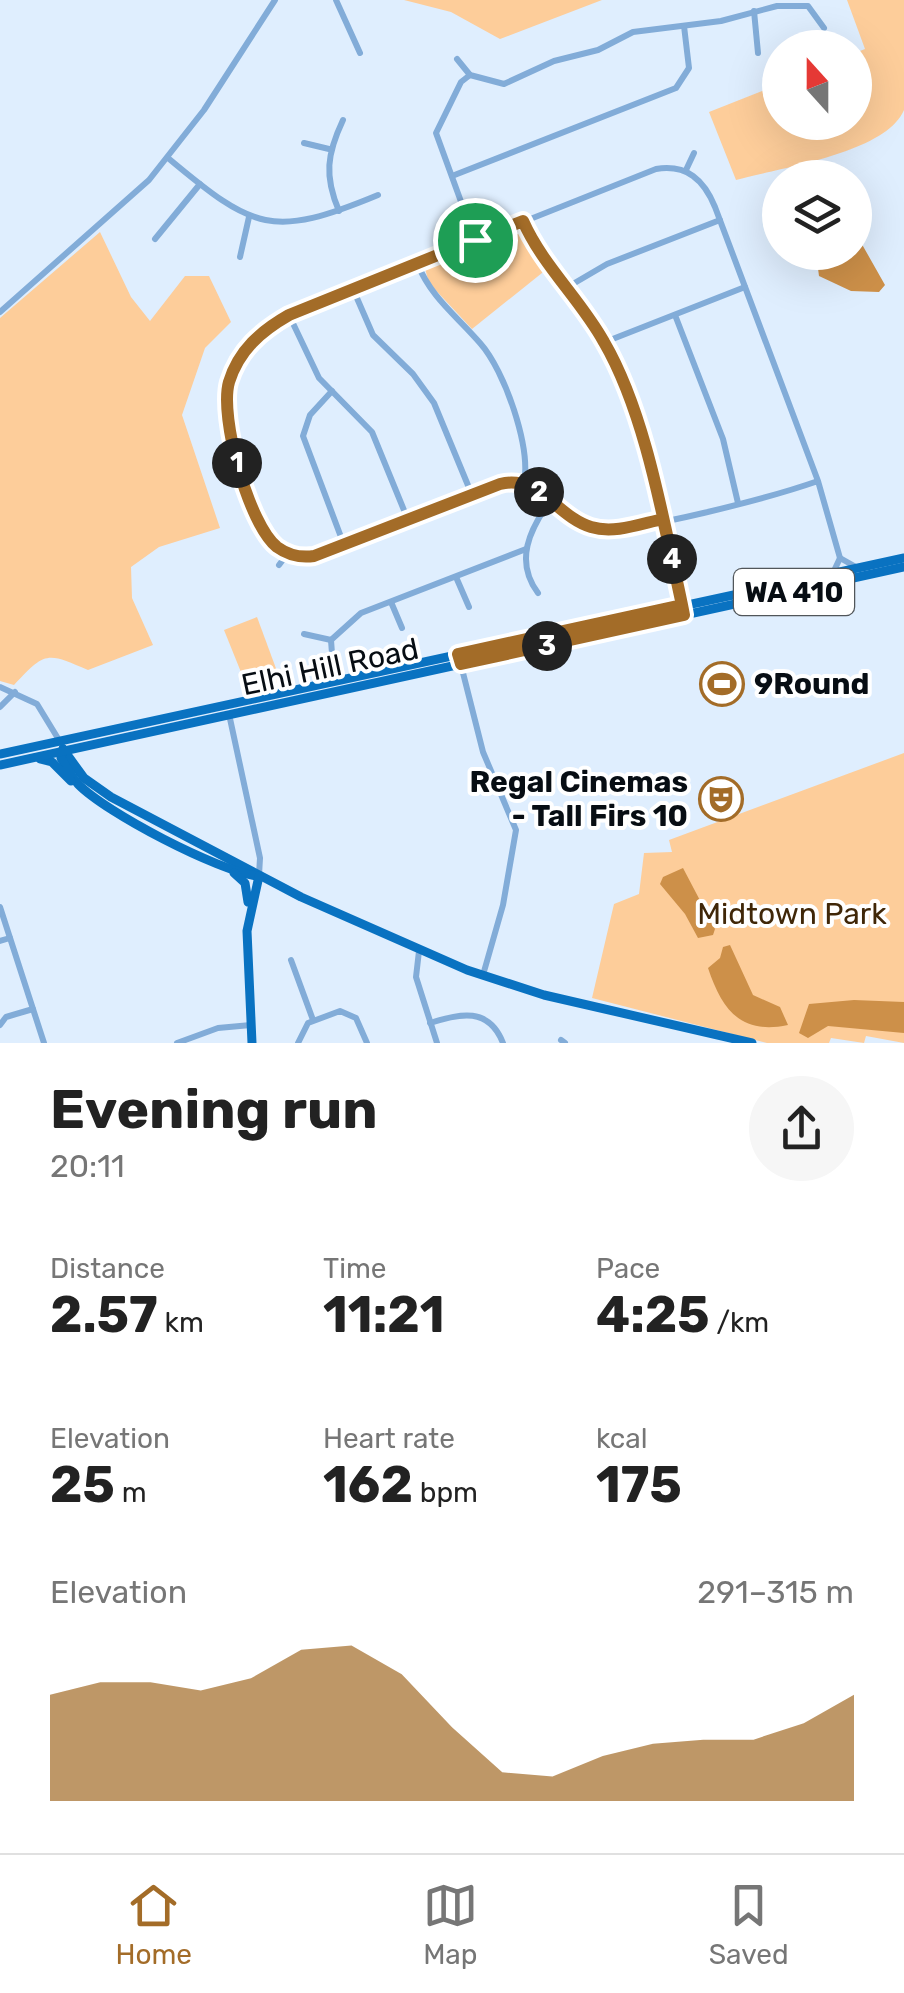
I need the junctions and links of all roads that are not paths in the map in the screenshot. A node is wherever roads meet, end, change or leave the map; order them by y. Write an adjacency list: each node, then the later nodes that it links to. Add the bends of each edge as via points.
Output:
1 (275, 0): 14 (street)
2 (336, 0): 6 (street)
3 (754, 11): 4 (street); 5 (street, via 801,5 812,8); 7 (street)
4 (684, 26): 9 (street, via 626,34 509,84); 16 (street, via 688,68 676,88)
5 (824, 28)
6 (360, 53)
7 (758, 53)
8 (457, 59): 9 (street)
9 (470, 75): 16 (street, via 437,127)
10 (343, 120): 12 (street)
11 (304, 143): 12 (street)
12 (329, 149): 19 (street, via 328,181)
13 (694, 152): 15 (street)
14 (168, 158): 17 (street); 30 (street)
15 (686, 170): 21 (street, via 709,192); 22 (street, via 656,168)
16 (452, 176): 24 (street)
17 (200, 184): 20 (street); 23 (street)
18 (378, 195): 19 (street)
19 (340, 211): 20 (street, via 294,223)
20 (249, 216): 25 (street)
21 (720, 220): 27 (street); 28 (street, via 607,264)
22 (523, 221): 24 (street); 28 (street)
23 (155, 239)
24 (475, 240): 26 (street)
25 (240, 257)
26 (417, 263): 29 (street); 36 (street, via 433,296 490,357 526,448)
27 (745, 287): 32 (street); 35 (street)
28 (566, 288): 33 (street)
29 (353, 289): 31 (street); 37 (street, via 374,335 434,403)
30 (0, 312)
31 (289, 315): 34 (street); 44 (street, via 238,360 226,396 228,438 265,532)
32 (676, 315): 33 (street); 39 (street, via 723,439)
33 (605, 342): 40 (street, via 650,461)
34 (332, 391): 41 (street, via 372,432); 42 (street, via 310,414 303,436)
35 (818, 481): 39 (street); 45 (street)
36 (524, 482): 37 (street); 38 (street)
37 (472, 495): 41 (street)
38 (550, 500): 40 (street, via 596,528); 43 (street)
39 (738, 504): 40 (street)
40 (663, 519): 55 (street)
41 (408, 520): 42 (street)
42 (344, 546): 44 (street, via 314,556)
43 (526, 548): 51 (street); 52 (street)
44 (288, 553): 47 (street)
45 (840, 558): 49 (street); 50 (street)
46 (904, 558): 49 (main road, Elhi Hill Road / WA 410)
47 (279, 565)
48 (904, 566): 55 (main road, Elhi Hill Road / WA 410)
49 (857, 568): 50 (main road, Elhi Hill Road / WA 410)
50 (834, 573): 55 (main road, Elhi Hill Road / WA 410)
51 (456, 577): 53 (street); 54 (street)
52 (538, 593)
53 (392, 602): 56 (street); 58 (street, via 350,618)
54 (469, 607)
55 (683, 610): 59 (main road, Elhi Hill Road / WA 410)
56 (402, 628)
57 (304, 634): 58 (street)
58 (331, 640): 60 (street)
59 (460, 659): 60 (main road, Elhi Hill Road / WA 410); 64 (main road, Elhi Hill Road / WA 410); 79 (street, via 483,752 516,830)
60 (334, 682): 66 (main road, Elhi Hill Road / WA 410)
61 (0, 687): 62 (street)
62 (15, 692): 63 (street); 66 (street, via 41,709)
63 (0, 707)
64 (229, 714): 65 (main road, Elhi Hill Road / WA 410); 72 (street)
65 (118, 738): 66 (main road, Elhi Hill Road / WA 410); 70 (main road, via 78,756)
66 (62, 745): 67 (main road, Elhi Hill Road / WA 410); 68 (main road, Elhi Hill Road / WA 410); 70 (main road)
67 (0, 754)
68 (13, 762): 69 (main road, Elhi Hill Road / WA 410); 70 (main road, via 47,759)
69 (0, 765)
70 (80, 779): 71 (main road, via 154,832); 72 (main road)
71 (229, 867): 72 (main road); 74 (main road, via 245,884)
72 (259, 876): 74 (main road); 77 (main road)
73 (0, 907): 75 (street)
74 (250, 912): 84 (main road)
75 (10, 938): 76 (street); 80 (street)
76 (0, 941)
77 (419, 951): 79 (main road); 82 (street, via 416,977)
78 (291, 960): 81 (street)
79 (482, 976): 93 (main road)
80 (33, 1008): 83 (street); 86 (street)
81 (313, 1020): 89 (street); 90 (street, via 350,1014)
82 (430, 1023): 91 (street); 92 (street, via 476,1015)
83 (0, 1025)
84 (251, 1025): 85 (street); 88 (main road)
85 (201, 1039): 87 (street)
86 (44, 1043)
87 (177, 1043)
88 (252, 1043)
89 (298, 1043)
90 (367, 1043)
91 (437, 1043)
92 (504, 1043)
93 (752, 1043)

